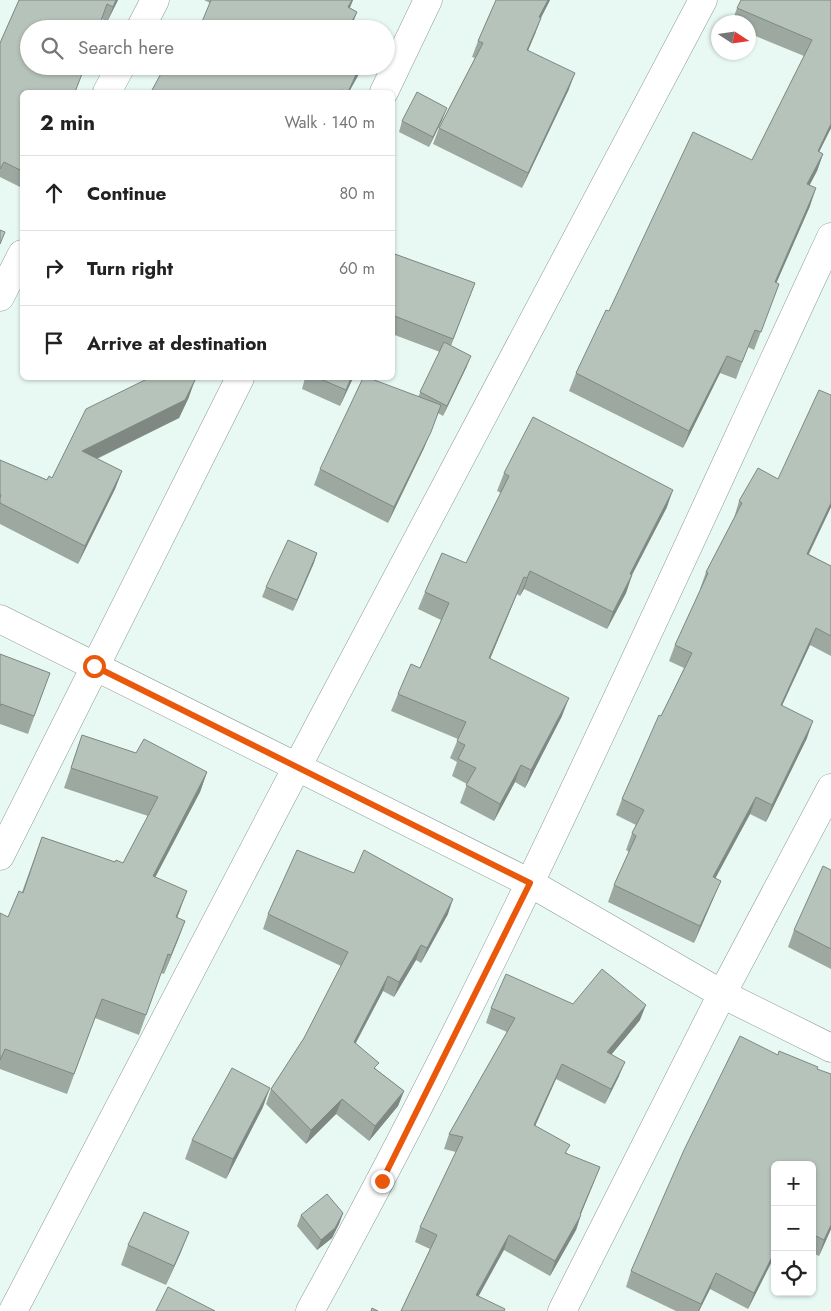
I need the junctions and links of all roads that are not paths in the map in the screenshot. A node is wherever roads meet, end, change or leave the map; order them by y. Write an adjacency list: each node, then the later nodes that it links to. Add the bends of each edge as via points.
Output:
1 (155, 0): 4 (street)
2 (428, 0): 5 (street)
3 (703, 0): 16 (street)
4 (145, 20)
5 (395, 69)
6 (116, 75): 8 (street)
7 (392, 75): 9 (street)
8 (108, 90)
9 (385, 90)
10 (831, 238): 19 (street)
11 (20, 258): 12 (street)
12 (0, 297)
13 (239, 380): 15 (street)
14 (0, 619): 15 (street)
15 (94, 666): 16 (street); 18 (street)
16 (297, 767): 19 (street); 22 (street)
17 (831, 788): 20 (street)
18 (0, 856)
19 (530, 883): 20 (street); 23 (street, via 382,1181)
20 (722, 994): 21 (street); 24 (street)
21 (831, 1048)
22 (13, 1311)
23 (310, 1311)
24 (562, 1311)

